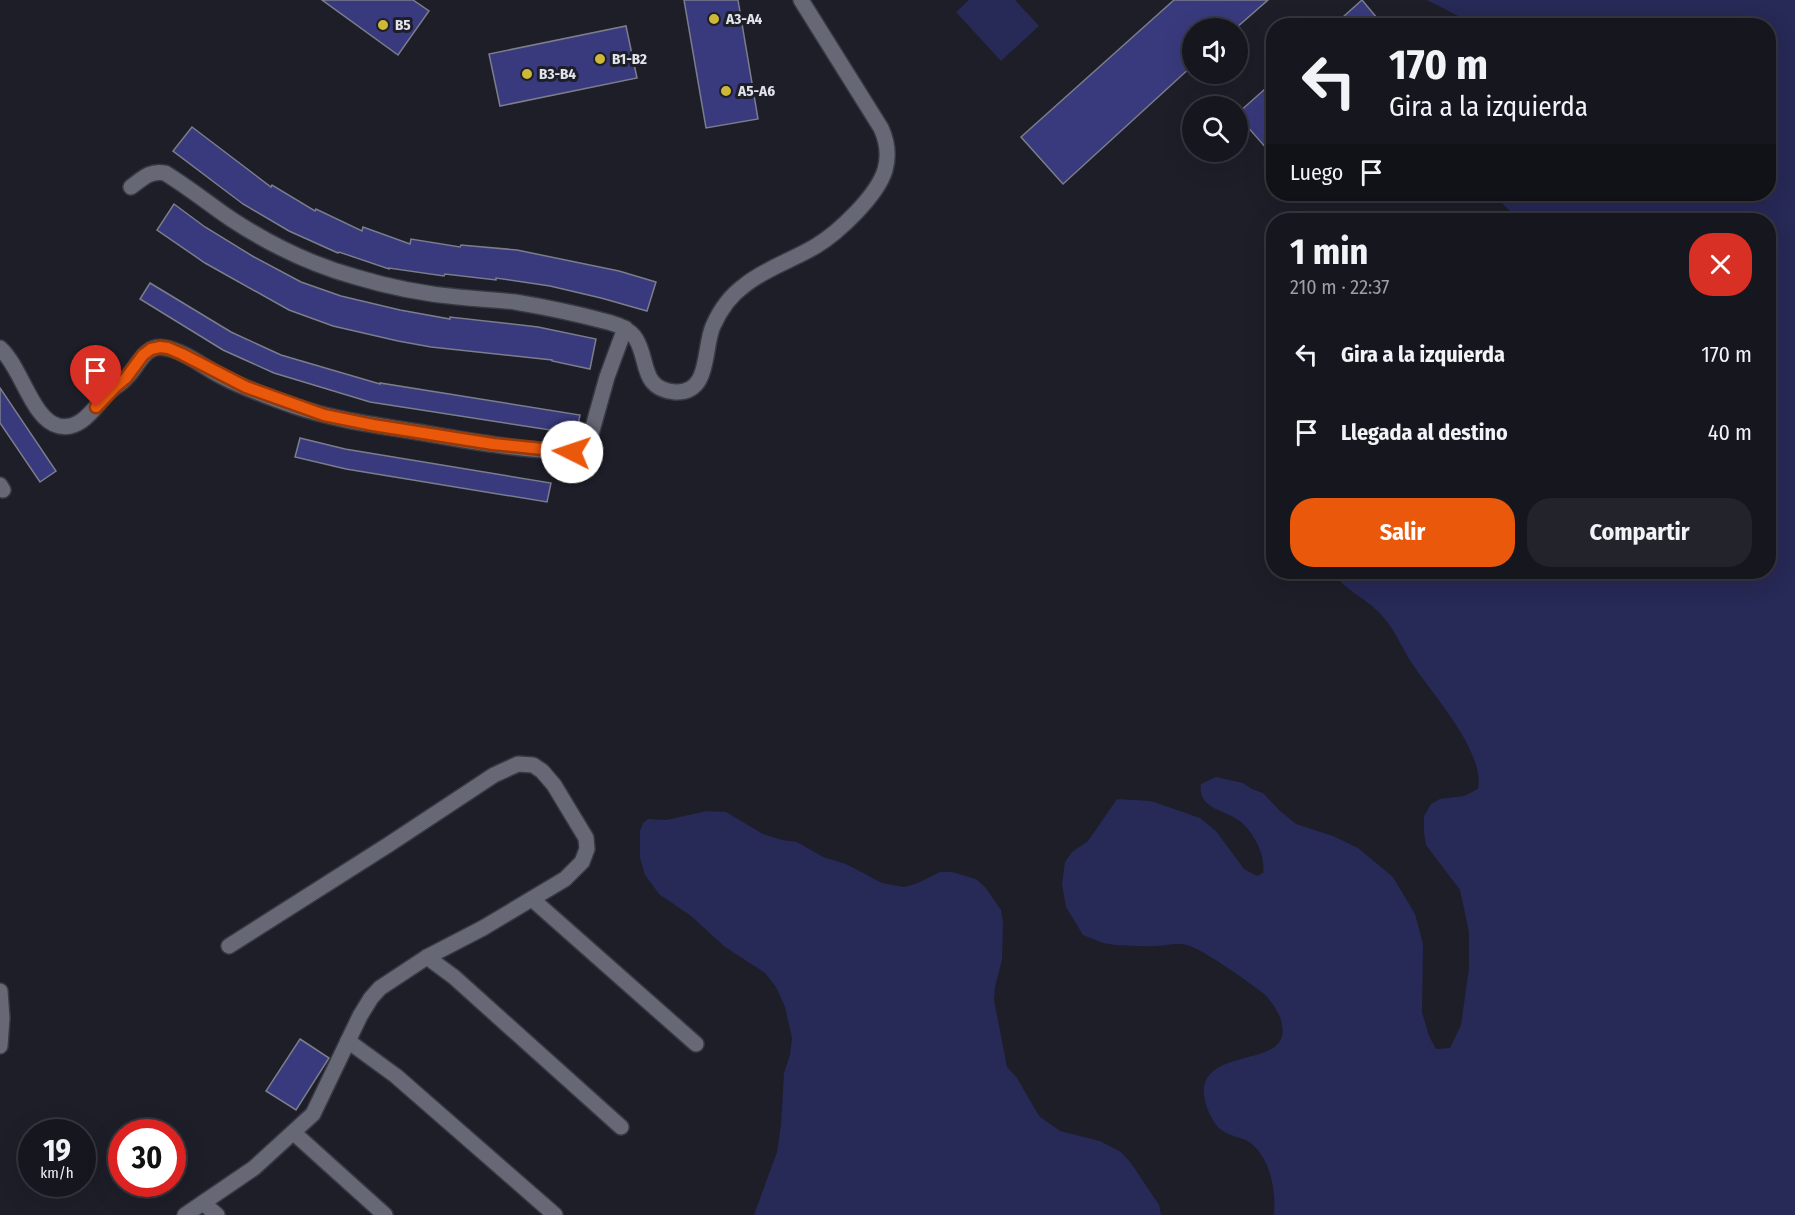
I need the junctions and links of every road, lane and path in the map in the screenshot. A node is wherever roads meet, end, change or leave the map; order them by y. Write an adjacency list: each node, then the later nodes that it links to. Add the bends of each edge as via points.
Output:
1 (801, 0): 3 (street, via 881,128 887,155 882,178 832,236 735,293 713,326 705,369 695,387 677,392 656,385 647,373 635,337)
2 (132, 187): 3 (street, via 150,173 165,173 270,241 355,277 457,297 551,308)
3 (625, 328): 4 (street, via 588,445 572,452 454,438 324,415 246,387 160,347 143,355 85,419 62,427 39,412 20,375)
4 (0, 348)
5 (532, 899): 6 (street, via 575,871 587,845 546,774 532,765 518,764 494,775); 7 (street); 10 (street)
6 (230, 946)
7 (427, 957): 9 (street, via 390,980 371,998); 12 (street)
8 (0, 992): 11 (street)
9 (348, 1041): 13 (street, via 313,1114); 18 (street, via 396,1076)
10 (696, 1044)
11 (0, 1046)
12 (621, 1127)
13 (294, 1133): 14 (street, via 254,1168); 17 (street)
14 (203, 1203): 15 (street); 16 (street)
15 (185, 1215)
16 (216, 1215)
17 (385, 1215)
18 (555, 1215)

